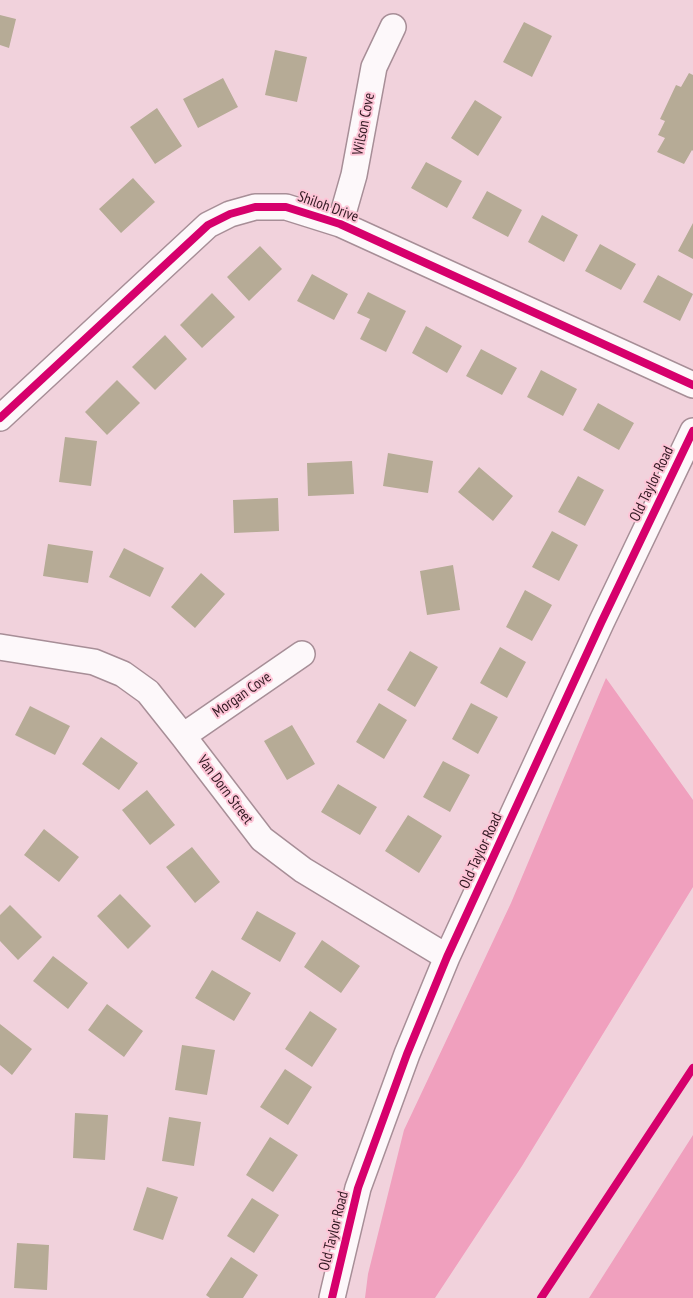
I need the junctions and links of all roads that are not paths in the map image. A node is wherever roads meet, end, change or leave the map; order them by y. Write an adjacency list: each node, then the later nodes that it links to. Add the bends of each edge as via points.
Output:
1 (393, 27): 2 (street, Wilson Cove, via 374,67 354,174)
2 (340, 224): 3 (street, Shiloh Drive); 4 (street, Shiloh Drive, via 286,207 255,207 208,225)
3 (693, 385)
4 (0, 418)
5 (693, 431): 9 (street, Old Taylor Road)
6 (0, 647): 8 (street, Van Dorn Street, via 94,662 123,674 148,692)
7 (302, 654): 8 (street, Morgan Cove)
8 (184, 736): 9 (street, Van Dorn Street, via 270,846 303,870)
9 (447, 957): 10 (street, Old Taylor Road, via 358,1188)
10 (332, 1298)

